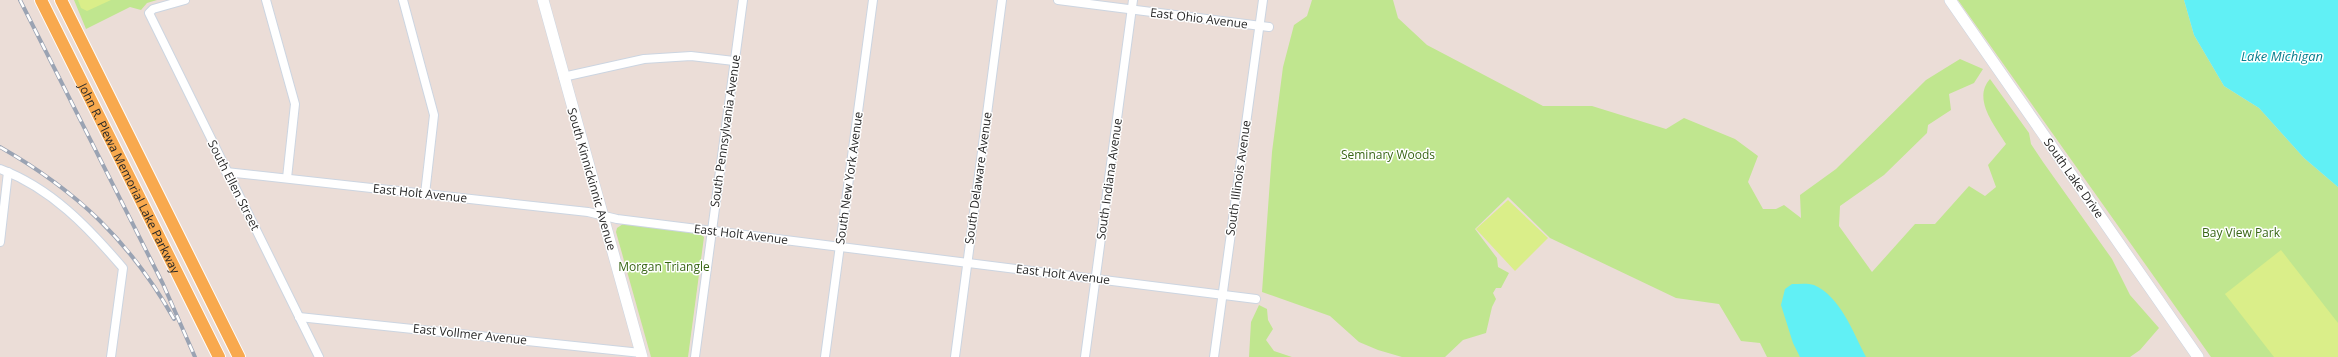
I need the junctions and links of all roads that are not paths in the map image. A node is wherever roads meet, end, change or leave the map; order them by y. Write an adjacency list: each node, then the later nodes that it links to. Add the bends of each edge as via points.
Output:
1 (41, 0): 35 (main road, John R. Plewa Memorial Lake Parkway)
2 (61, 0): 36 (main road, John R. Plewa Memorial Lake Parkway)
3 (185, 0): 21 (street, South Ellen Street, via 153,9 149,13)
4 (266, 0): 22 (street, via 295,104)
5 (403, 0): 23 (street, via 434,115)
6 (543, 0): 18 (street, South Kinnickinnic Avenue)
7 (743, 0): 17 (street, South Pennsylvania Avenue)
8 (873, 0): 27 (street, South New York Avenue)
9 (1002, 0): 28 (street, South Delaware Avenue)
10 (1058, 0): 14 (street, East Ohio Avenue)
11 (1133, 0): 14 (street, South Indiana Avenue)
12 (1263, 0): 15 (street, South Illinois Avenue)
13 (1950, 0): 43 (street, South Lake Drive)
14 (1132, 9): 15 (street, East Ohio Avenue); 29 (street, South Indiana Avenue)
15 (1259, 26): 16 (street, East Ohio Avenue); 30 (street, South Illinois Avenue)
16 (1268, 27)
17 (734, 61): 18 (street, via 691,56 644,59); 25 (street, South Pennsylvania Avenue)
18 (563, 77): 24 (street, South Kinnickinnic Avenue)
19 (0, 169): 20 (street)
20 (8, 172): 26 (street); 34 (street, via 62,204 123,268)
21 (226, 172): 22 (street, East Holt Avenue); 32 (street, South Ellen Street)
22 (287, 178): 23 (street, East Holt Avenue)
23 (425, 194): 24 (street, East Holt Avenue)
24 (601, 215): 25 (street, East Holt Avenue); 33 (street, South Kinnickinnic Avenue)
25 (711, 230): 27 (street, East Holt Avenue); 38 (street, South Pennsylvania Avenue)
26 (0, 242)
27 (840, 246): 28 (street, East Holt Avenue); 39 (street, South New York Avenue)
28 (967, 262): 29 (street, East Holt Avenue); 40 (street, South Delaware Avenue)
29 (1095, 278): 30 (street, East Holt Avenue); 41 (street, South Indiana Avenue)
30 (1223, 294): 31 (street, East Holt Avenue); 42 (street, South Illinois Avenue)
31 (1256, 299)
32 (299, 316): 33 (street, East Vollmer Avenue); 37 (street, South Ellen Street)
33 (641, 355)
34 (111, 357)
35 (219, 357)
36 (239, 357)
37 (319, 357)
38 (695, 357)
39 (825, 357)
40 (955, 357)
41 (1085, 357)
42 (1214, 357)
43 (2198, 357)

